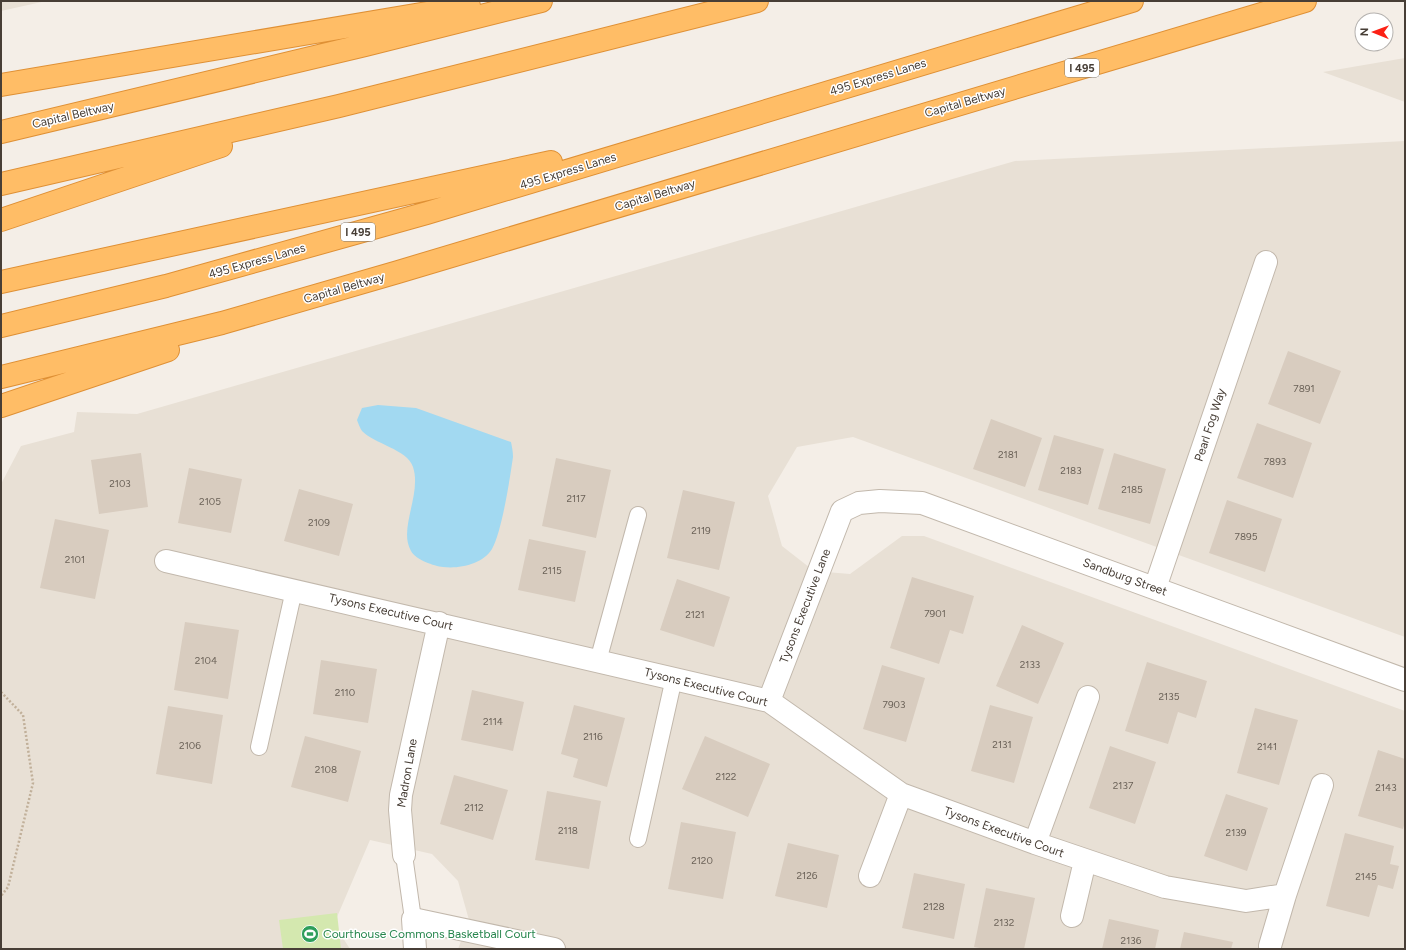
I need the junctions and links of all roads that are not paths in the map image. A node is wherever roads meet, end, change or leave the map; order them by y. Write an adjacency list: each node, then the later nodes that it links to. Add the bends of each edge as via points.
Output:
1 (496, 1): 6 (highway)
2 (541, 1): 9 (highway, Capital Beltway)
3 (757, 1): 7 (highway)
4 (1132, 1): 8 (highway, 495 Express Lanes / I 495)
5 (1305, 1): 13 (highway, Capital Beltway / I 495)
6 (1, 85)
7 (339, 106): 10 (highway); 11 (highway)
8 (713, 127): 14 (highway); 15 (highway, 495 Express Lanes / I 495, via 427,213 182,282)
9 (1, 132)
10 (1, 184)
11 (1, 220)
12 (1266, 262): 21 (street, Pearl Fog Way)
13 (398, 272): 16 (highway, Capital Beltway / I 495, via 222,323); 17 (highway)
14 (1, 282)
15 (1, 326)
16 (1, 377)
17 (1, 406)
18 (842, 511): 21 (street, Sandburg Street, via 859,503 922,503); 28 (street, Tysons Executive Lane)
19 (638, 515): 24 (lane)
20 (166, 561): 22 (street, Tysons Executive Court)
21 (1155, 588): 26 (street, Sandburg Street)
22 (294, 590): 23 (street, Tysons Executive Court); 29 (lane)
23 (439, 623): 24 (street, Tysons Executive Court); 34 (street, Madron Lane, via 401,795)
24 (598, 661): 25 (street, Tysons Executive Court)
25 (674, 678): 28 (street, Tysons Executive Court); 32 (lane)
26 (1405, 680)
27 (1088, 697): 33 (street)
28 (769, 701): 31 (street, Tysons Executive Court)
29 (259, 747)
30 (1322, 785): 37 (street)
31 (901, 794): 33 (street, Tysons Executive Court); 36 (street)
32 (638, 839)
33 (1035, 843): 35 (street, Tysons Executive Court)
34 (404, 855): 39 (lane, Madron Lane)
35 (1086, 860): 37 (street, Tysons Executive Court, via 1165,887 1246,901); 38 (street)
36 (870, 876)
37 (1284, 895): 40 (street)
38 (1072, 916)
39 (413, 919): 41 (street, Madron Lane); 42 (street)
40 (1270, 946)
41 (415, 949)
42 (554, 949)

